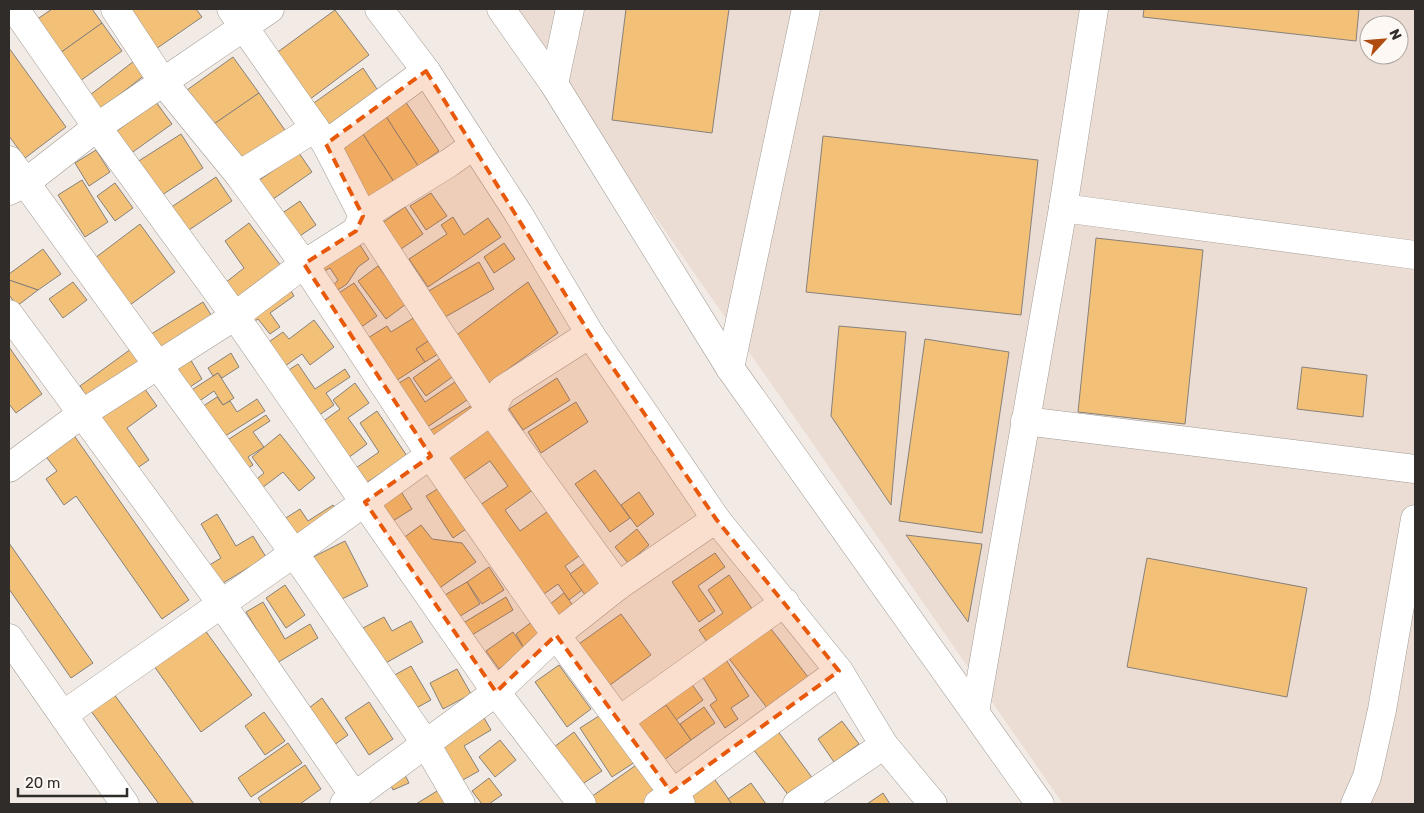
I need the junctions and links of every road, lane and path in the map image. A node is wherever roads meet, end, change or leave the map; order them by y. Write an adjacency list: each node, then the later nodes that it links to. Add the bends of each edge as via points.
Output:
1 (15, 9): 13 (street)
2 (115, 9): 11 (street)
3 (270, 9): 9 (street)
4 (379, 9): 10 (street)
5 (501, 9): 12 (street)
6 (570, 9): 12 (street)
7 (806, 9): 27 (street)
8 (1094, 9): 19 (street)
9 (238, 17): 11 (street); 14 (street)
10 (426, 71): 14 (street); 15 (street)
11 (163, 82): 13 (street); 17 (street)
12 (554, 84): 27 (street)
13 (97, 128): 18 (street); 24 (street)
14 (321, 136): 17 (street); 20 (street)
15 (474, 145): 20 (street); 25 (street)
16 (9, 160): 18 (street)
17 (239, 175): 22 (street)
18 (17, 187): 26 (street)
19 (1063, 208): 21 (street); 30 (street)
20 (363, 216): 22 (street, via 356,231); 28 (street)
21 (1415, 255)
22 (304, 264): 24 (street); 31 (street)
23 (9, 314): 29 (street)
24 (235, 316): 26 (street); 34 (street)
25 (590, 334): 28 (street, via 502,390); 35 (street)
26 (158, 364): 29 (street); 37 (street)
27 (730, 368): 45 (street)
28 (491, 411): 31 (street); 38 (street)
29 (83, 413): 32 (street); 40 (street)
30 (1024, 421): 33 (street); 45 (street)
31 (431, 456): 34 (street); 41 (street)
32 (9, 468)
33 (1415, 469)
34 (365, 502): 37 (street); 44 (street)
35 (716, 519): 38 (street); 39 (street)
36 (1415, 519): 58 (street, via 1382,710 1367,777)
37 (294, 553): 40 (street); 48 (street)
38 (618, 586): 41 (street)
39 (785, 602): 43 (street); 47 (street)
40 (221, 603): 46 (street); 50 (street)
41 (556, 635): 44 (street); 47 (street)
42 (9, 638): 46 (street)
43 (839, 671): 49 (street); 51 (street)
44 (496, 692): 48 (street); 54 (street)
45 (975, 712): 57 (street)
46 (63, 715): 52 (street)
47 (620, 720): 51 (street)
48 (426, 744): 50 (street); 53 (street)
49 (884, 745): 55 (street); 56 (street)
50 (349, 800)
51 (670, 800)
52 (125, 804)
53 (461, 804)
54 (582, 804)
55 (797, 804)
56 (932, 804)
57 (1040, 804)
58 (1355, 804)

